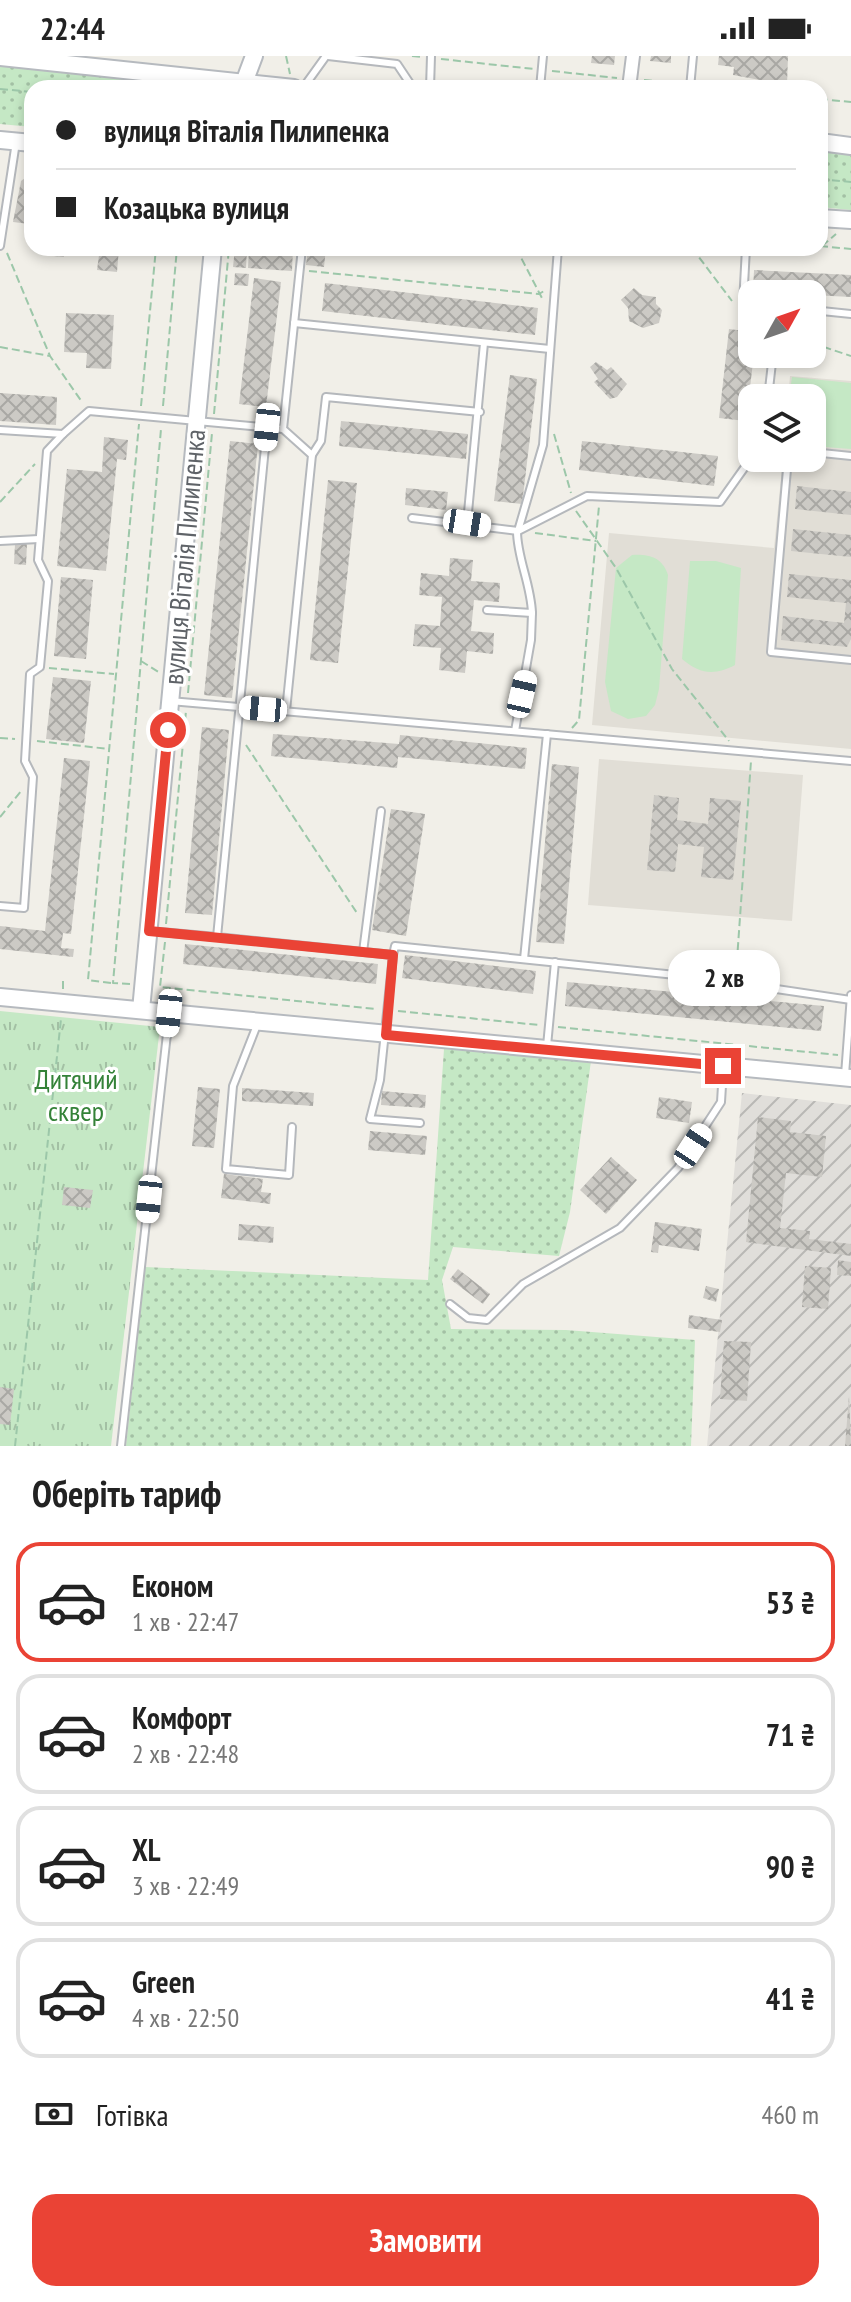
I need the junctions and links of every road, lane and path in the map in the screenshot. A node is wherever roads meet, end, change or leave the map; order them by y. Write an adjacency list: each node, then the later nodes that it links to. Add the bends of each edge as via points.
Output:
1 (254, 56): 11 (street)
2 (327, 56): 12 (lane); 13 (lane, via 397,64)
3 (412, 56): 8 (path)
4 (543, 56): 9 (lane)
5 (633, 56): 17 (street)
6 (693, 56): 18 (lane)
7 (0, 57): 10 (street)
8 (431, 57): 9 (path); 14 (lane)
9 (542, 70): 15 (lane); 16 (path)
10 (200, 80)
11 (245, 80)
12 (309, 80)
13 (408, 80)
14 (430, 80)
15 (541, 80)
16 (605, 80)
17 (630, 80)
18 (691, 80)
19 (0, 89): 20 (path)
20 (24, 91)
21 (828, 100): 22 (path)
22 (851, 102)
23 (16, 142): 30 (lane)
24 (828, 143): 25 (street)
25 (851, 146)
26 (828, 180): 27 (path)
27 (851, 182)
28 (828, 219): 29 (street)
29 (851, 220)
30 (2, 245): 55 (path)
31 (828, 247): 32 (path)
32 (851, 249)
33 (155, 256): 59 (path)
34 (176, 256): 60 (path)
35 (213, 256): 62 (street, вулиця Віталія Пилипенка)
36 (228, 256): 62 (path)
37 (301, 256): 42 (lane)
38 (520, 256): 45 (path)
39 (557, 256): 44 (lane)
40 (698, 256): 47 (path)
41 (746, 256): 43 (lane)
42 (300, 270): 45 (path); 50 (lane)
43 (744, 280)
44 (555, 285): 45 (path); 54 (lane)
45 (539, 294): 46 (path)
46 (544, 303)
47 (738, 308)
48 (826, 311): 49 (lane)
49 (851, 314)
50 (294, 323): 51 (lane); 64 (lane)
51 (484, 343): 54 (lane); 58 (lane)
52 (0, 347): 55 (path)
53 (826, 348): 56 (path)
54 (550, 349): 78 (lane, via 543,445)
55 (50, 356): 57 (path)
56 (851, 356)
57 (89, 411): 59 (lane); 66 (lane)
58 (480, 412): 69 (lane, via 326,397 321,441); 77 (lane)
59 (140, 416): 60 (lane); 87 (path)
60 (162, 418): 62 (lane); 84 (path)
61 (553, 421): 75 (path)
62 (205, 423): 63 (lane); 88 (street, вулиця Віталія Пилипенка); 89 (path)
63 (267, 427): 64 (lane); 92 (lane)
64 (283, 429): 69 (lane)
65 (0, 430): 66 (lane)
66 (63, 434): 67 (lane)
67 (47, 451): 74 (path); 79 (lane)
68 (826, 453): 70 (lane)
69 (312, 455): 93 (lane)
70 (851, 456)
71 (741, 472): 73 (lane, via 720,502)
72 (787, 472): 85 (lane, via 771,652)
73 (600, 497): 75 (lane); 81 (path)
74 (0, 502)
75 (574, 503): 78 (lane); 81 (path)
76 (412, 518): 77 (lane)
77 (467, 523): 78 (lane)
78 (517, 531): 81 (path); 83 (lane)
79 (39, 539): 80 (lane); 86 (lane, via 38,560 48,581)
80 (0, 541)
81 (596, 541): 97 (path, via 579,720); 101 (path, via 672,669)
82 (487, 610): 83 (lane)
83 (532, 613): 94 (lane)
84 (141, 660): 88 (path); 116 (path)
85 (851, 660)
86 (40, 667): 87 (path); 99 (lane, via 30,674)
87 (116, 674): 100 (path)
88 (172, 681): 89 (path); 90 (street, вулиця Віталія Пилипенка)
89 (188, 691): 90 (path); 91 (path)
90 (179, 702): 91 (lane); 109 (street, вулиця Віталія Пилипенка); 109 (path)
91 (208, 704): 92 (lane)
92 (239, 707): 93 (lane); 95 (lane)
93 (286, 711): 94 (lane)
94 (515, 731): 96 (lane)
95 (237, 732): 108 (path); 110 (lane)
96 (547, 734): 97 (lane); 113 (lane)
97 (565, 735): 101 (lane)
98 (0, 738): 99 (path)
99 (26, 740): 100 (path); 104 (lane, via 25,761)
100 (109, 749): 116 (path, via 88,980)
101 (737, 751): 102 (lane)
102 (752, 752): 103 (lane); 117 (path)
103 (851, 761)
104 (33, 777): 106 (path); 107 (lane, via 24,908)
105 (381, 811): 108 (lane)
106 (0, 817)
107 (0, 906)
108 (366, 926): 111 (lane)
109 (157, 931): 110 (lane); 118 (street, вулиця Віталія Пилипенка); 118 (path)
110 (217, 937): 111 (lane)
111 (363, 952): 112 (lane)
112 (393, 955): 113 (lane, via 395,946); 123 (lane)
113 (524, 959): 114 (lane)
114 (555, 962): 117 (lane); 126 (lane)
115 (63, 978): 121 (path)
116 (113, 983): 118 (path)
117 (735, 983): 120 (lane)
118 (152, 986): 122 (street, вулиця Віталія Пилипенка); 123 (path)
119 (0, 997): 121 (street)
120 (851, 998): 129 (lane)
121 (62, 1003): 122 (street); 135 (path)
122 (141, 1010): 124 (street)
123 (388, 1010): 126 (path); 127 (lane)
124 (169, 1013): 125 (street); 136 (lane)
125 (258, 1022): 127 (street); 133 (lane, via 233,1086 226,1169 289,1175)
126 (549, 1026): 128 (lane); 129 (path)
127 (386, 1035): 128 (street); 132 (lane, via 370,1119)
128 (547, 1049): 130 (street)
129 (846, 1055): 131 (lane)
130 (723, 1066): 131 (street); 134 (lane, via 721,1102 678,1168 620,1228 523,1284 487,1320 468,1318)
131 (848, 1078)
132 (420, 1123)
133 (292, 1127)
134 (450, 1304)
135 (15, 1446)
136 (121, 1446)

